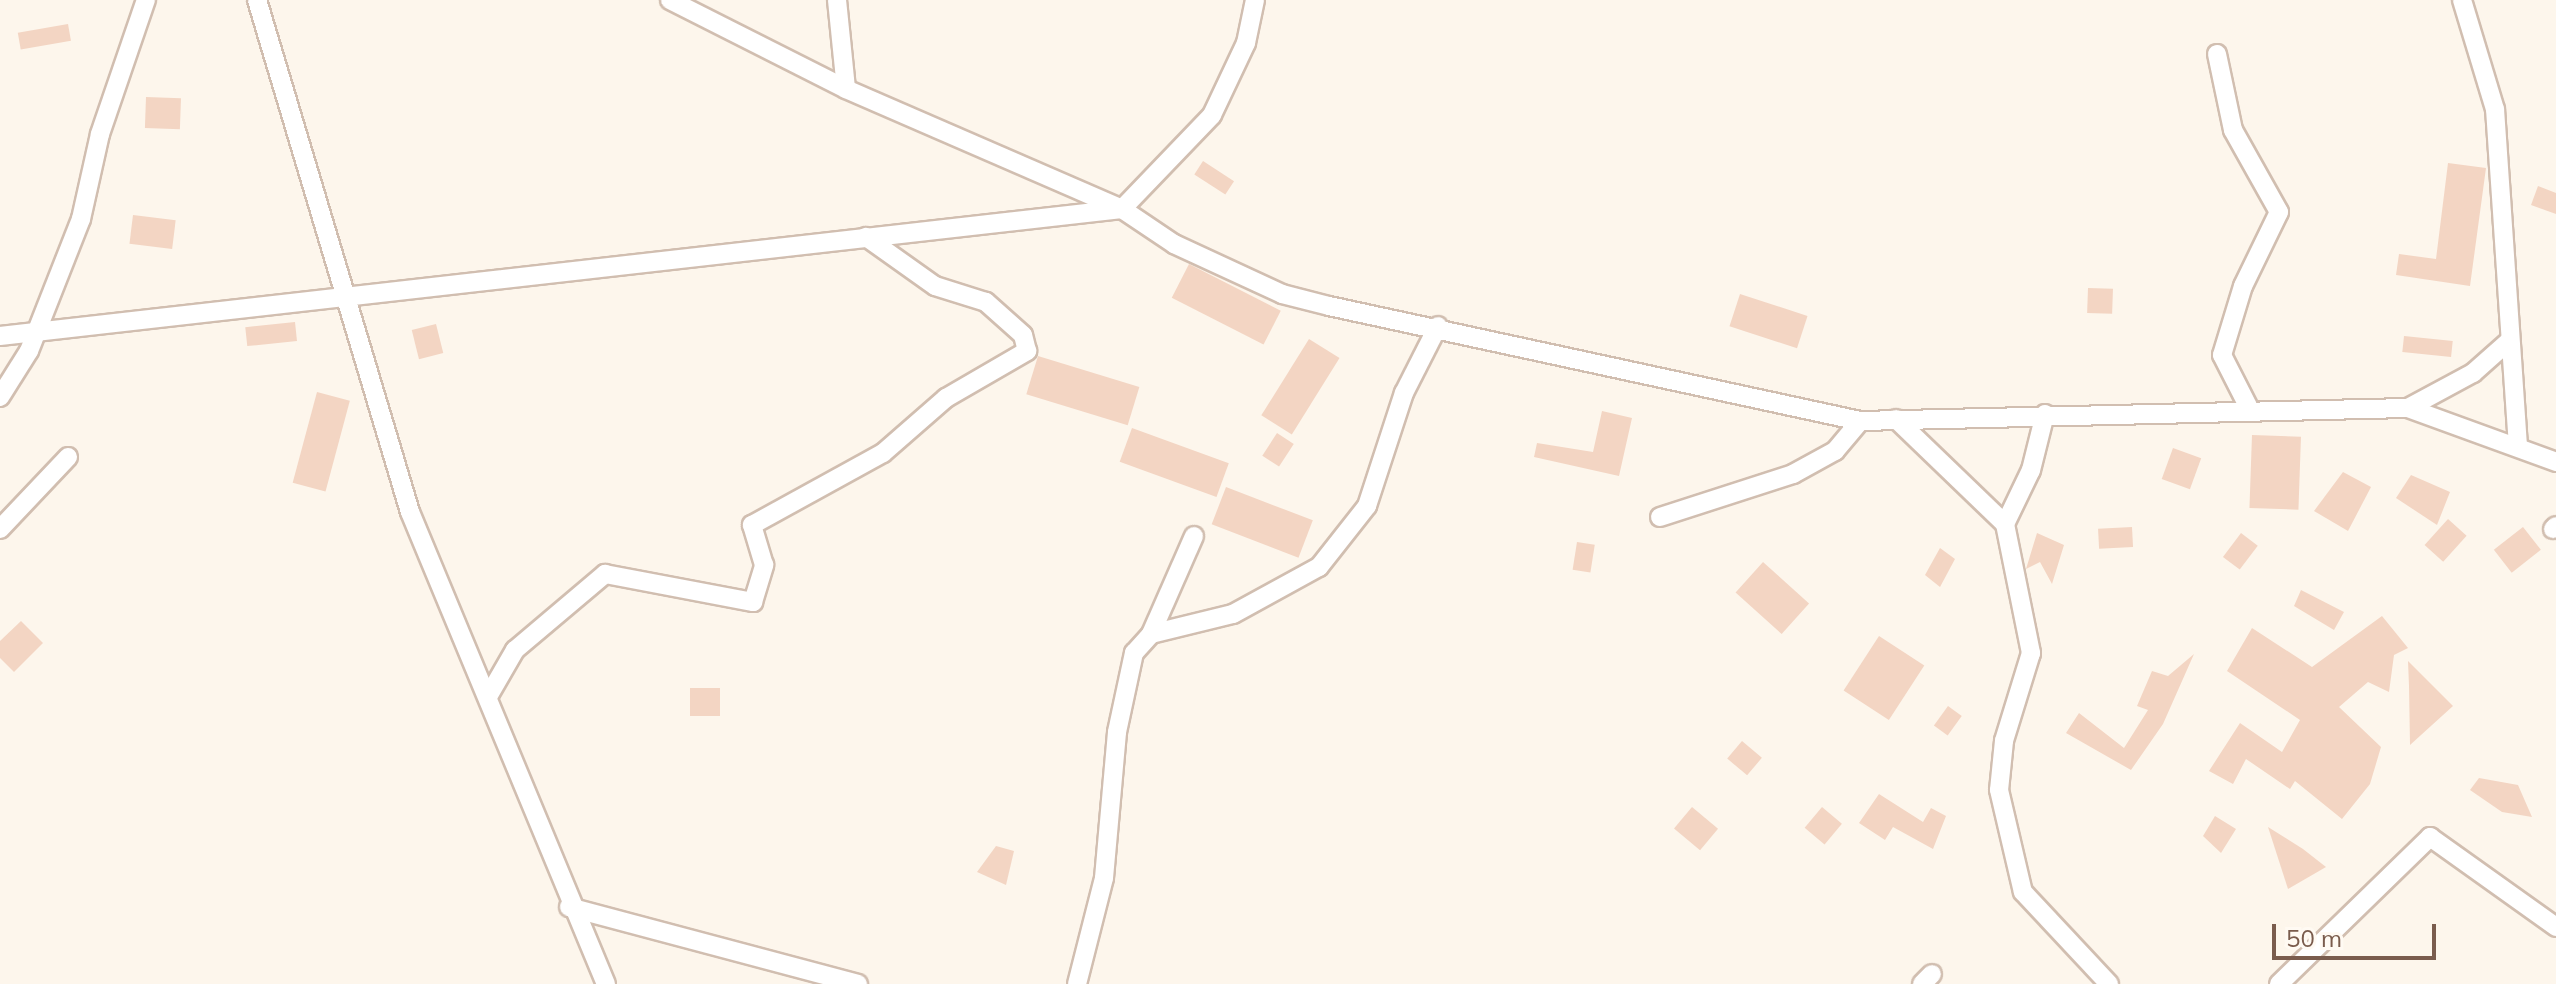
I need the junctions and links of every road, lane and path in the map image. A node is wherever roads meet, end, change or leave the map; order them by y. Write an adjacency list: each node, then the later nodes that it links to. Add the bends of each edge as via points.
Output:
1 (146, 0): 13 (street, via 100,134 81,219)
2 (257, 0): 11 (street)
3 (670, 0): 8 (street)
4 (837, 0): 8 (street)
5 (1255, 0): 9 (street, via 1246,43 1212,115)
6 (2462, 0): 15 (street, via 2495,109)
7 (2217, 54): 17 (street, via 2233,130 2279,212 2243,286 2222,355)
8 (846, 89): 9 (street)
9 (1122, 209): 10 (street); 12 (street, via 1174,244 1282,294)
10 (866, 237): 11 (street); 30 (street, via 935,286 986,302 1023,335 1027,351 946,398 883,453 752,525 764,565 753,602 605,574 515,650)
11 (344, 298): 13 (street); 30 (street, via 410,512)
12 (1438, 326): 21 (street); 29 (street, via 1404,393 1367,506 1327,558 1233,614)
13 (36, 333): 14 (street); 16 (street)
14 (0, 336)
15 (2509, 341): 18 (street, via 2473,373); 22 (street)
16 (0, 397)
17 (2248, 406): 18 (street); 19 (street)
18 (2408, 408): 22 (street)
19 (2045, 414): 20 (street); 26 (street, via 2031,470)
20 (1896, 419): 21 (street); 26 (street)
21 (1860, 421): 25 (street, via 1835,451 1793,474)
22 (2518, 446): 24 (street)
23 (68, 457): 27 (street)
24 (2556, 462)
25 (1660, 517)
26 (2005, 524): 36 (street, via 2031,653 2004,741 2004,828 2023,892)
27 (0, 529)
28 (1194, 536): 29 (street)
29 (1151, 634): 35 (street, via 1134,653 1117,732 1104,878)
30 (489, 695): 31 (street)
31 (569, 907): 33 (street); 34 (street)
32 (2556, 927): 37 (street, via 2430,837)
33 (606, 984)
34 (858, 984)
35 (1077, 984)
36 (2109, 984)
37 (2279, 984)

